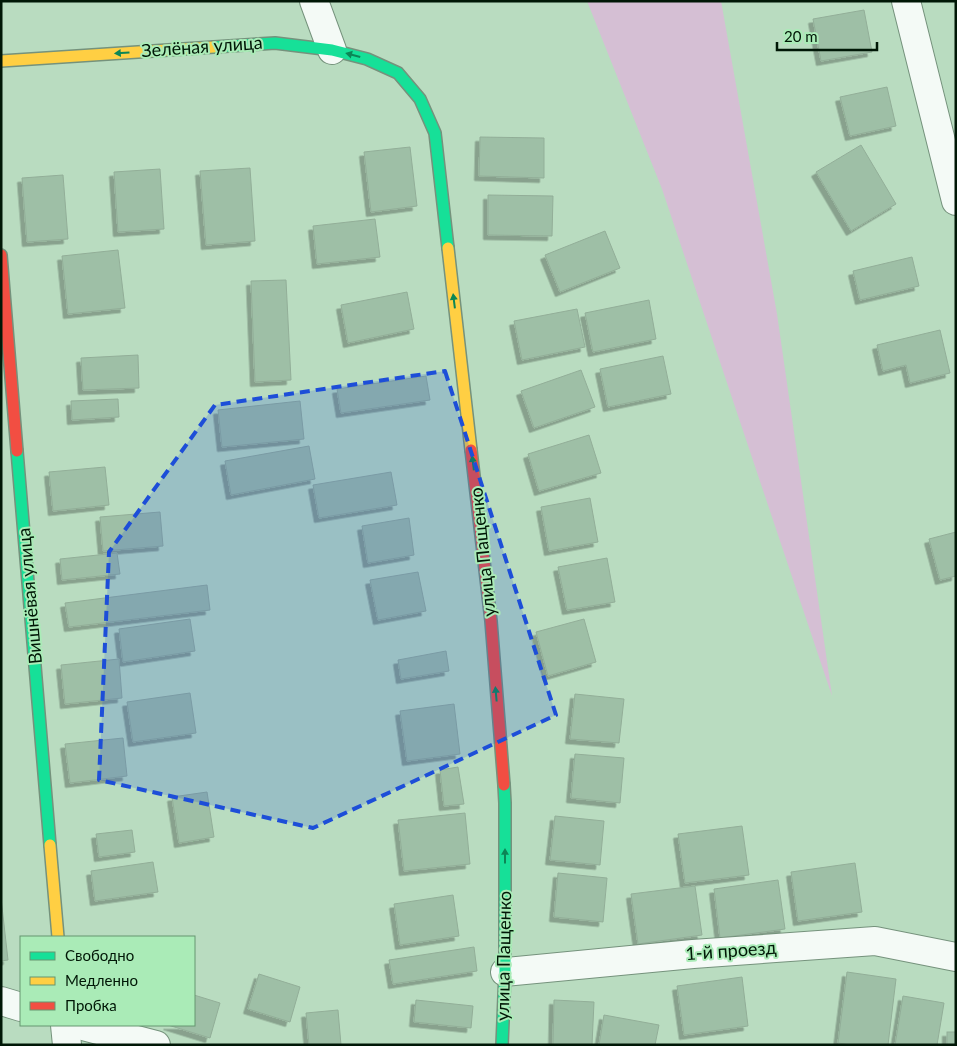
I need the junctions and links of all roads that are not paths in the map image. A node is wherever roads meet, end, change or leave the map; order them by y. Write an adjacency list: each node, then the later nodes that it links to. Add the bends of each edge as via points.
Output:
1 (314, 1): 3 (street)
2 (906, 1): 6 (street)
3 (332, 50): 4 (street, Зелёная улица, one-way to 4, via 275,43); 5 (street, Зелёная улица, one-way to 3, via 367,59)
4 (1, 61)
5 (398, 73): 10 (street, улица Пащенко, one-way to 5, via 505,803 492,640 435,133 420,98)
6 (956, 201)
7 (1, 255): 8 (street, Вишнёвая улица)
8 (58, 936)
9 (956, 957): 10 (street, 1-й проезд, via 875,941)
10 (505, 972): 17 (street, улица Пащенко)
11 (1, 1001): 12 (street)
12 (20, 1008)
13 (65, 1026): 15 (street)
14 (83, 1026): 16 (street)
15 (68, 1045)
16 (156, 1045)
17 (502, 1045)

